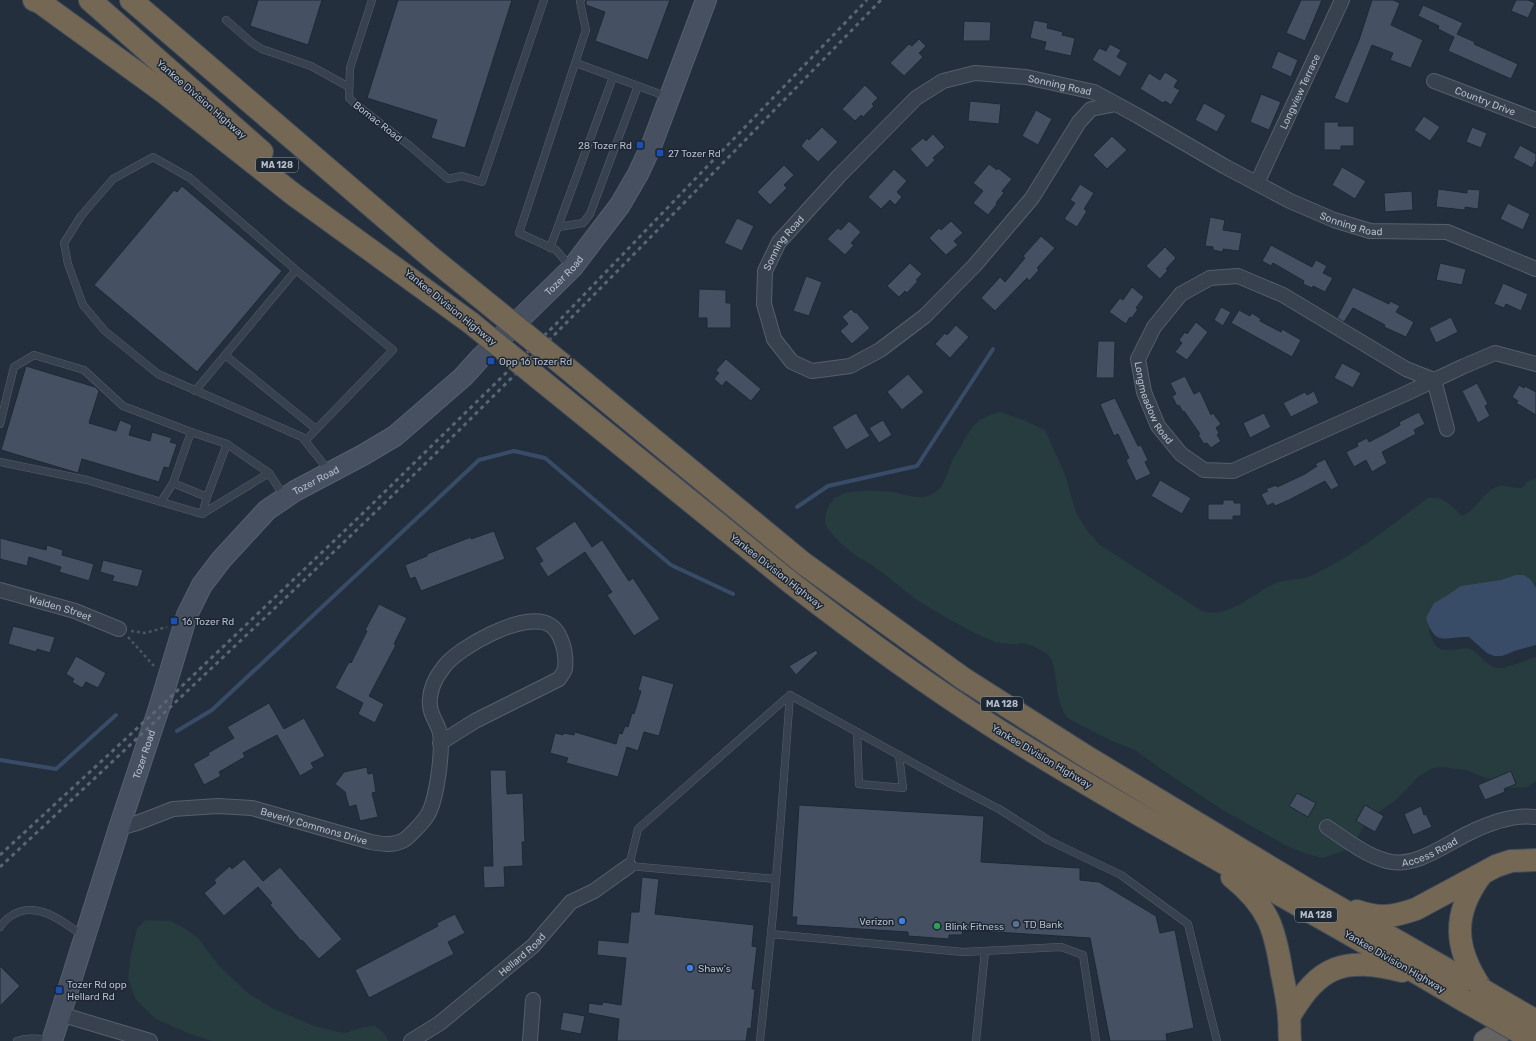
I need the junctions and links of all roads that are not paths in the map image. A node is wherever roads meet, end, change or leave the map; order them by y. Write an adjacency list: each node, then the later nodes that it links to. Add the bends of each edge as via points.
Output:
1 (34, 0): 24 (highway, via 165,93 293,194)
2 (90, 0): 24 (highway, Yankee Division Highway / MA 128, via 287,174)
3 (372, 0): 14 (lane, Bomac Road, via 350,68)
4 (544, 0): 14 (lane, Bomac Road, via 482,182 462,176 448,179 349,98)
5 (581, 0): 10 (lane, via 586,30)
6 (706, 0): 15 (main road, Tozer Road)
7 (1342, 0): 18 (street, Longview Terrace)
8 (138, 4): 57 (highway, Yankee Division Highway / MA 128, bridge, via 421,249 775,541 843,593 1003,705)
9 (226, 20): 14 (lane, via 250,42 311,66)
10 (576, 63): 11 (lane); 20 (lane, via 519,234)
11 (613, 77): 13 (lane); 19 (lane)
12 (1434, 81): 17 (street, Country Drive)
13 (638, 86): 15 (lane); 19 (lane, via 590,214 583,223)
14 (349, 87)
15 (670, 97): 21 (main road, Tozer Road, via 638,174 620,205)
16 (1116, 104): 16 (street, Sonning Road, via 1094,92 1034,79 975,73 943,81 916,98 839,176 779,242 765,271 764,304 774,339 792,362 812,371 850,366 880,350 925,316 980,259 1032,198 1079,122 1091,109); 18 (street, Sonning Road)
17 (1536, 120)
18 (1257, 183): 22 (street, Sonning Road, via 1334,220 1370,231 1447,232)
19 (558, 227): 20 (lane)
20 (550, 248): 21 (lane, via 556,250)
21 (572, 268): 37 (main road, Tozer Road, via 463,377 396,436)
22 (1536, 269)
23 (296, 270): 25 (lane); 28 (lane, via 190,178 153,157 112,180 81,216 64,243 68,264 83,305 105,331 158,374); 31 (lane, via 393,350)
24 (471, 323): 52 (highway, Yankee Division Highway / MA 128, bridge, via 829,613 996,728)
25 (225, 355): 28 (lane); 31 (lane)
26 (1536, 364): 27 (street, Longmeadow Road, via 1495,353)
27 (1434, 380): 27 (street, Longmeadow Road, via 1233,471 1204,470 1182,454 1158,426 1144,392 1138,359 1154,327 1181,294 1210,278 1238,276 1283,295 1406,369); 30 (street)
28 (195, 391): 33 (lane, via 302,437)
29 (0, 424): 32 (lane, via 14,367 34,355 84,370 123,406)
30 (1447, 429)
31 (316, 430): 33 (lane)
32 (190, 432): 34 (lane); 38 (lane)
33 (305, 442): 37 (lane)
34 (227, 444): 36 (lane); 39 (lane)
35 (0, 462): 41 (lane, via 88,480)
36 (269, 473): 40 (lane); 42 (lane)
37 (330, 473): 40 (main road, Tozer Road)
38 (173, 483): 39 (lane); 41 (lane)
39 (207, 497): 42 (lane)
40 (285, 498): 51 (main road, Tozer Road, via 267,510 221,560 202,585 187,614)
41 (161, 502): 42 (lane)
42 (202, 514)
43 (0, 590): 44 (street, Walden Street, via 75,611)
44 (119, 629)
45 (790, 695): 46 (lane); 54 (lane, via 638,829); 56 (lane)
46 (858, 732): 48 (lane); 48 (lane, via 859,784 903,788)
47 (440, 743): 47 (street, Beverly Commons Drive, via 440,732 432,716 430,699 434,679 448,662 491,633 515,625 533,622 549,625 559,634 564,649 565,670 559,679 475,721); 51 (street, Beverly Commons Drive, via 435,796 427,816 404,840 390,844 323,830 252,808 218,806 173,809)
48 (900, 755): 77 (lane, via 999,809 1048,840 1121,875 1188,924)
49 (1536, 817): 50 (street, Access Road, via 1501,820 1471,832 1424,857 1403,863 1374,857)
50 (1327, 827)
51 (119, 828): 60 (main road, Tozer Road)
52 (1169, 832): 62 (highway, Yankee Division Highway / MA 128); 67 (highway, via 1221,868 1253,897 1264,912 1273,928 1278,948)
53 (1536, 860): 55 (highway, via 1510,861)
54 (629, 866): 56 (lane); 72 (street, Hellard Road, via 594,891 571,902 533,946 440,1023)
55 (1482, 873): 57 (highway, via 1416,909 1391,916 1366,914); 63 (highway, via 1465,902 1459,930 1460,945 1466,963)
56 (776, 879): 59 (lane)
57 (1308, 890): 63 (highway, Yankee Division Highway / MA 128)
58 (0, 927): 60 (lane, via 11,916 27,910 40,911 59,918)
59 (772, 934): 61 (lane, via 963,952); 74 (lane)
60 (85, 938): 66 (main road, Tozer Road)
61 (985, 951): 75 (lane); 76 (lane, via 1061,947 1083,955)
62 (1423, 976): 67 (highway, via 1364,964 1333,969 1307,990); 80 (highway, Yankee Division Highway / MA 128, bridge)
63 (1481, 989): 68 (highway, Yankee Division Highway / MA 128, bridge)
64 (533, 1000): 73 (street)
65 (1536, 1010): 79 (highway)
66 (60, 1014): 70 (main road, Tozer Road); 71 (street)
67 (1289, 1017): 78 (highway)
68 (1536, 1021)
69 (16, 1041): 70 (lane, via 37,1038)
70 (52, 1041)
71 (150, 1041)
72 (411, 1041)
73 (530, 1041)
74 (760, 1041)
75 (976, 1041)
76 (1096, 1041)
77 (1217, 1041)
78 (1290, 1041)
79 (1485, 1041)
80 (1535, 1041)

